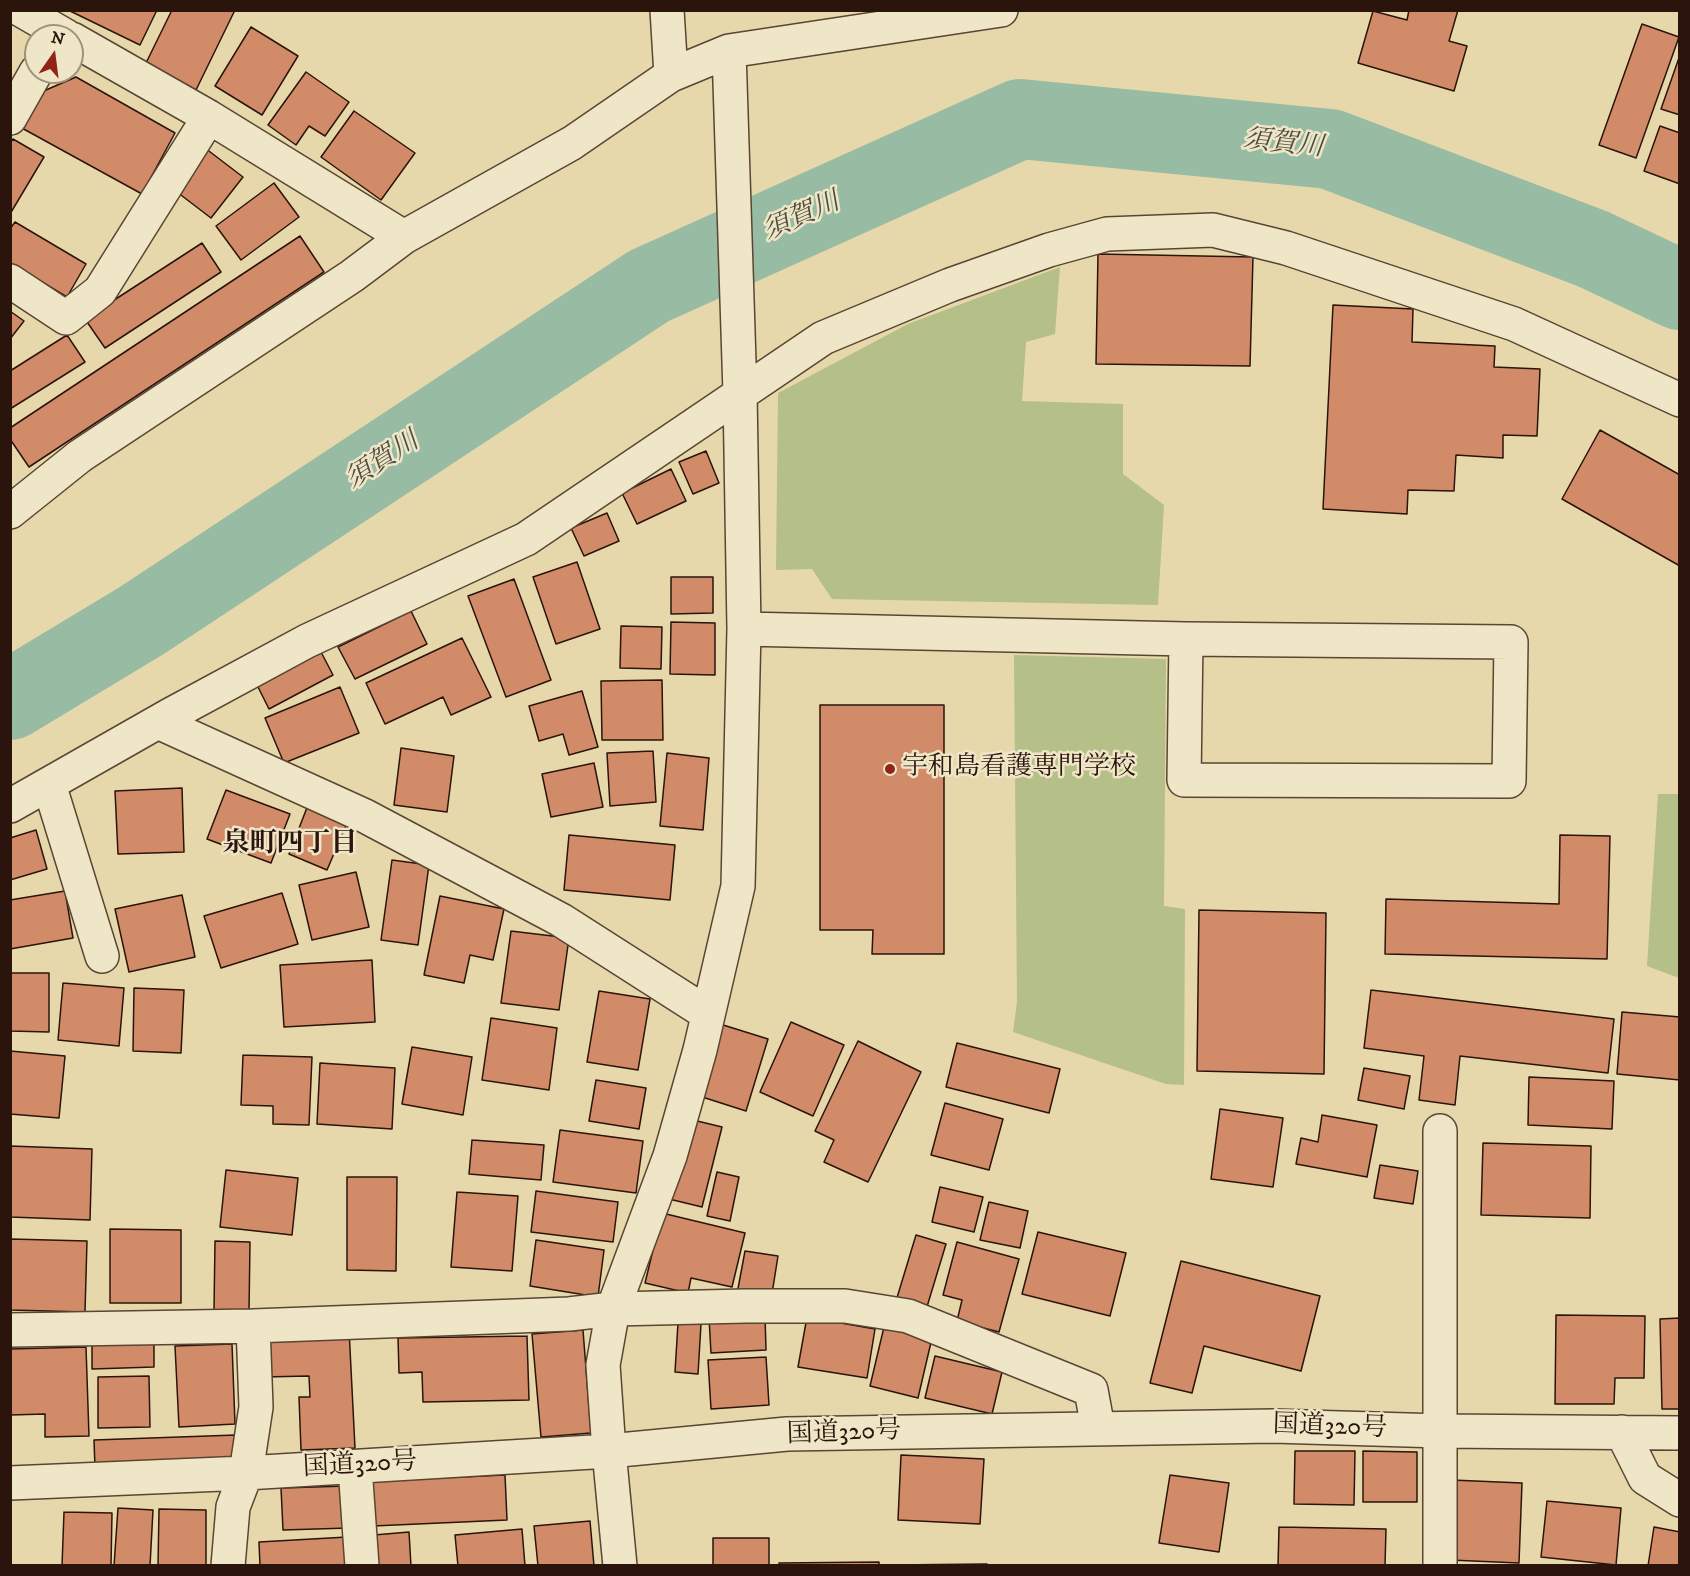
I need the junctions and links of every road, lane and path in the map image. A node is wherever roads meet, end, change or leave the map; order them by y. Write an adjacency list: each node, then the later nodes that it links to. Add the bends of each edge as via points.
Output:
1 (21, 10): 4 (street)
2 (667, 10): 7 (street)
3 (1001, 10): 6 (street)
4 (44, 24)
5 (84, 48): 9 (street)
6 (729, 51): 7 (street); 13 (street)
7 (671, 75): 11 (street, via 572,143)
8 (29, 84): 10 (street)
9 (209, 117): 11 (street); 12 (street, via 100,291 66,318)
10 (10, 118)
11 (404, 237): 15 (street, via 352,276 80,456)
12 (10, 281)
13 (740, 380): 14 (street, via 823,338 950,285 1049,250 1107,234 1213,230 1286,248 1514,324); 16 (street); 18 (street, via 652,455 526,539 307,641)
14 (1680, 400)
15 (10, 512)
16 (744, 629): 17 (street); 22 (street, via 738,886)
17 (1186, 639): 17 (street, via 1511,642 1509,781 1184,780)
18 (158, 722): 19 (street); 22 (street, via 365,816 561,920)
19 (49, 784): 20 (street); 21 (street)
20 (10, 806)
21 (102, 956)
22 (708, 1014): 24 (street, via 670,1156)
23 (1440, 1131): 28 (street)
24 (613, 1309): 25 (street); 27 (street, via 845,1306 908,1316 1091,1390); 31 (street, via 603,1365)
25 (254, 1326): 26 (street); 33 (street, via 256,1407)
26 (10, 1330)
27 (1098, 1428): 28 (street, 国道320号, via 1274,1426); 31 (street, 国道320号, via 787,1434)
28 (1441, 1431): 29 (street, 国道320号); 39 (street)
29 (1622, 1432): 30 (street, 国道320号); 35 (street, via 1645,1478)
30 (1680, 1433)
31 (609, 1451): 32 (street, 国道320号); 38 (street)
32 (354, 1467): 33 (street, 国道320号); 37 (street)
33 (246, 1473): 34 (street, 国道320号); 36 (street, via 232,1507)
34 (10, 1483)
35 (1680, 1500)
36 (228, 1566)
37 (362, 1566)
38 (620, 1566)
39 (1440, 1566)

